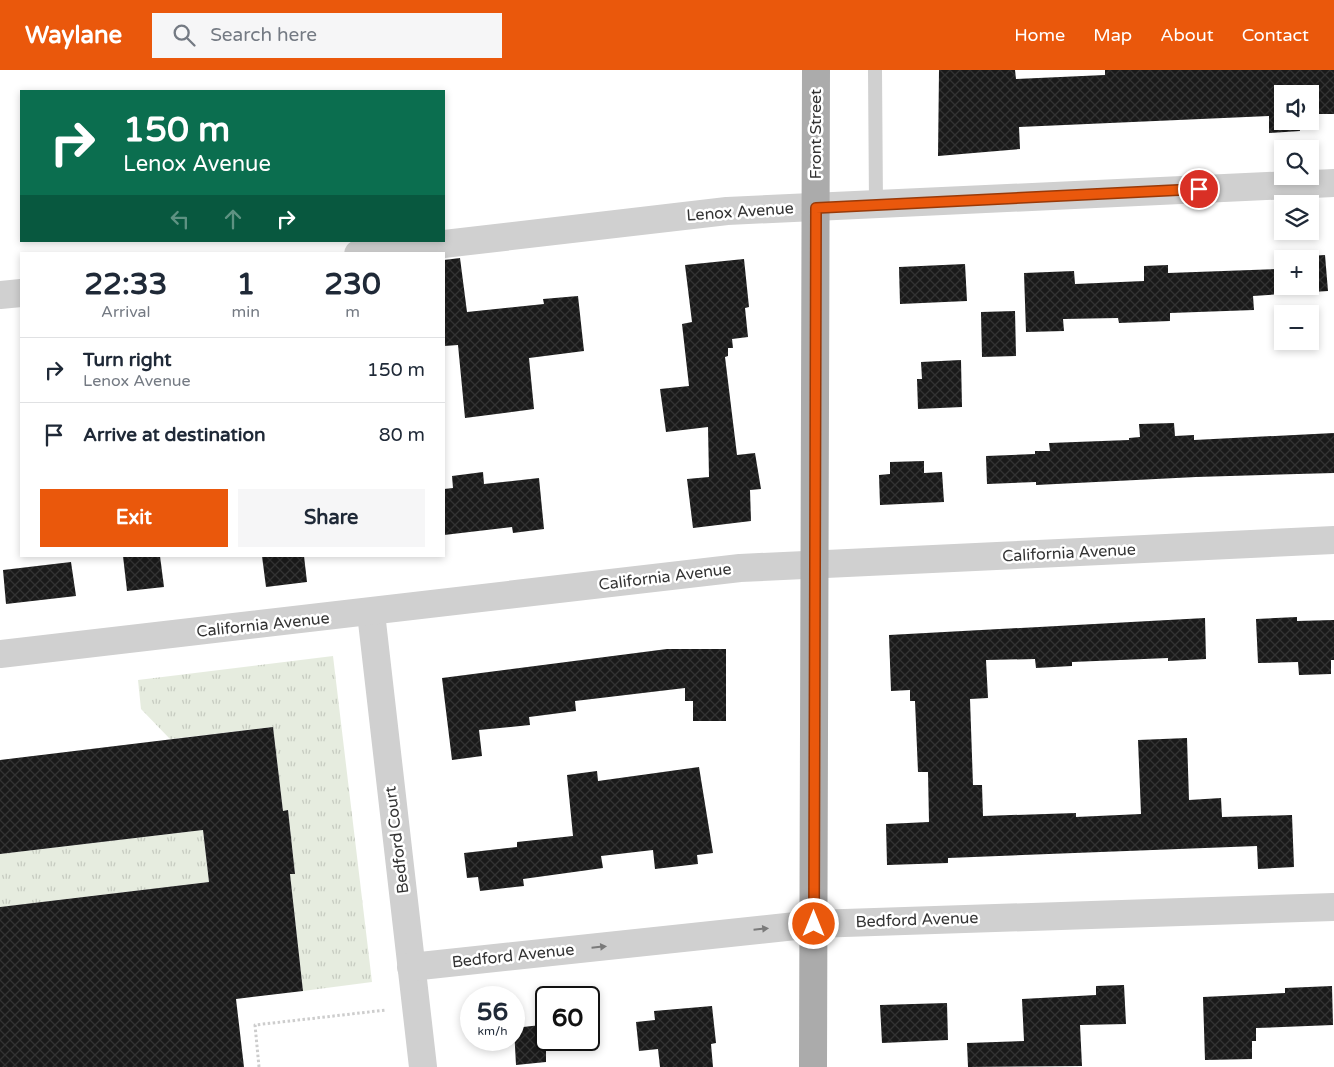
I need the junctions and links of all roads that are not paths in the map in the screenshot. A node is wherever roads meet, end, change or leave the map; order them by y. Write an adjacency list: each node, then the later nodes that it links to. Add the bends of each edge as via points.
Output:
1 (816, 70): 5 (main road, Front Street)
2 (875, 70): 4 (lane)
3 (1334, 183): 4 (street, Lenox Avenue)
4 (876, 205): 5 (street, Lenox Avenue)
5 (816, 208): 6 (street, Lenox Avenue, via 727,211); 10 (main road, Front Street)
6 (375, 252)
7 (20, 293): 8 (street)
8 (0, 295)
9 (1334, 540): 10 (street, California Avenue)
10 (814, 566): 11 (street, California Avenue, via 740,568); 14 (main road, Front Street)
11 (371, 612): 12 (street, California Avenue); 15 (street, Bedford Court)
12 (0, 654)
13 (1334, 907): 14 (street, Bedford Avenue)
14 (814, 924): 15 (street, Bedford Avenue, one-way to 14); 17 (main road, Front Street)
15 (412, 967): 16 (street, Bedford Court)
16 (422, 1067)
17 (813, 1067)

